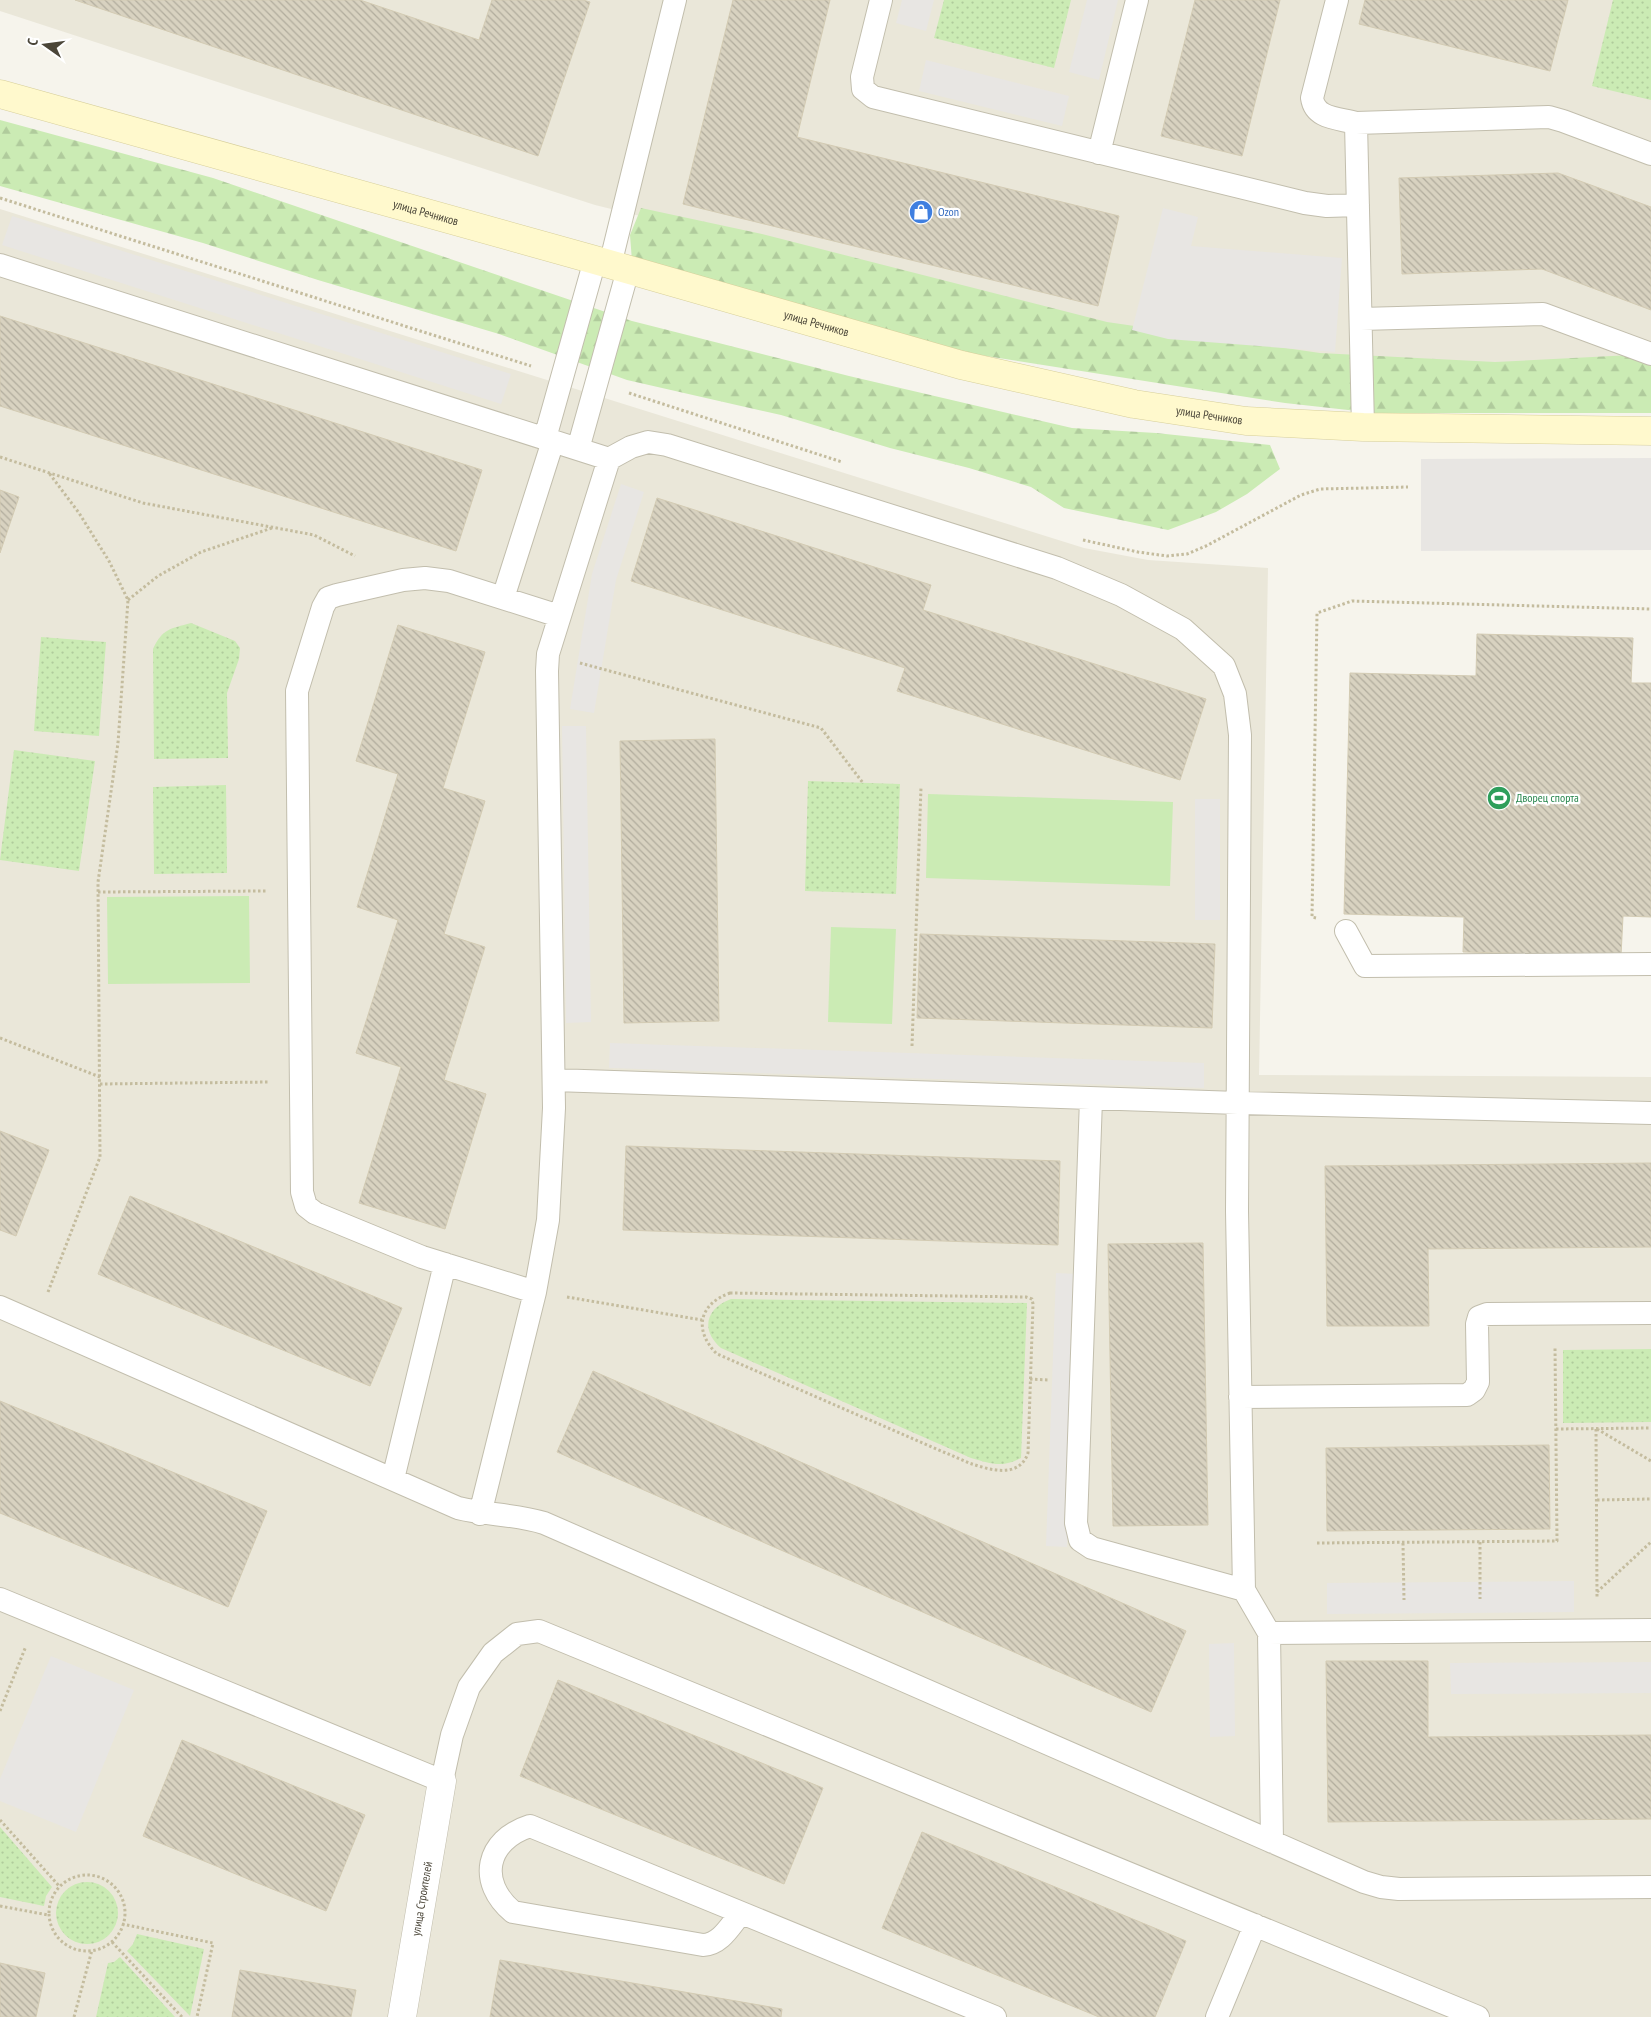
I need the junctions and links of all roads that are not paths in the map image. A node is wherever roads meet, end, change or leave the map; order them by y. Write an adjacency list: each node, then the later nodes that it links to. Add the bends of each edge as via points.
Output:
1 (675, 0): 11 (lane)
2 (881, 0): 7 (lane, via 862,77 863,89 873,97)
3 (1137, 0): 7 (lane)
4 (1337, 0): 6 (lane, via 1312,98 1320,114)
5 (0, 94): 11 (street, улица Речников)
6 (1356, 123): 8 (lane, via 1548,117); 9 (lane)
7 (1099, 153): 9 (lane, via 1305,203)
8 (1651, 154)
9 (1358, 205): 12 (lane)
10 (0, 265): 16 (lane)
11 (611, 265): 14 (street, улица Речников, via 961,365 1134,404 1246,421); 16 (lane, via 564,372); 17 (lane, via 597,383)
12 (1361, 319): 13 (lane, via 1543,314); 14 (lane)
13 (1651, 354)
14 (1363, 427): 15 (street, улица Речников)
15 (1651, 431)
16 (549, 440): 17 (lane); 19 (lane)
17 (578, 449): 18 (lane)
18 (609, 459): 20 (lane); 25 (lane, via 648,442 667,445 1057,568 1121,596 1183,629 1224,666 1235,694 1240,735)
19 (503, 598): 20 (lane); 27 (lane, via 449,581 425,578 328,598 297,691 302,1192 306,1206 324,1217)
20 (559, 616): 23 (lane, via 547,670)
21 (1346, 931): 22 (lane, via 1365,966)
22 (1651, 964)
23 (554, 1080): 24 (lane); 28 (lane, via 548,1220)
24 (1091, 1099): 25 (lane); 34 (lane, via 1076,1522 1080,1540 1092,1548)
25 (1238, 1104): 26 (lane); 31 (lane)
26 (1651, 1113)
27 (445, 1264): 28 (lane); 32 (lane)
28 (535, 1292): 33 (lane)
29 (0, 1307): 32 (lane)
30 (1651, 1313): 31 (lane, via 1487,1314 1479,1317 1478,1382 1467,1395)
31 (1240, 1397): 34 (lane)
32 (392, 1479): 33 (lane, via 458,1508)
33 (480, 1514): 39 (lane, via 522,1516 544,1523)
34 (1244, 1590): 37 (lane)
35 (0, 1599): 38 (lane)
36 (1651, 1630): 37 (lane)
37 (1269, 1633): 39 (lane)
38 (442, 1781): 42 (lane, via 452,1735 469,1687 493,1653 511,1638 539,1631); 43 (street, улица Строителей)
39 (1272, 1842): 40 (lane, via 1381,1887)
40 (1651, 1887)
41 (741, 1913): 41 (lane, via 530,1826 505,1838 491,1864 494,1892 513,1912 703,1946 712,1945 720,1939); 44 (lane)
42 (1255, 1925): 45 (lane); 46 (lane)
43 (402, 2017)
44 (995, 2017)
45 (1217, 2017)
46 (1478, 2017)

